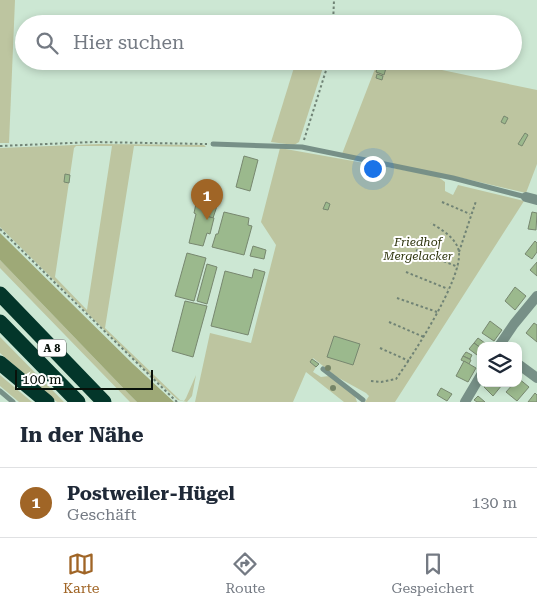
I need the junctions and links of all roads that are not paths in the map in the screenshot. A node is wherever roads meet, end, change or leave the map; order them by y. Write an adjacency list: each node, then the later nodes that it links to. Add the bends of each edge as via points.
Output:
1 (213, 144): 2 (lane, via 302,147 453,178)
2 (526, 197): 3 (street)
3 (537, 200)
4 (0, 294): 19 (highway, A 8)
5 (537, 296): 7 (street)
6 (0, 322): 18 (highway, A 8)
7 (502, 342)
8 (0, 363): 17 (highway)
9 (522, 367): 11 (street)
10 (323, 369): 15 (lane)
11 (537, 378)
12 (477, 382): 20 (street)
13 (0, 391): 16 (lane)
14 (366, 394): 15 (lane)
15 (363, 401)
16 (13, 402)
17 (47, 402)
18 (78, 402)
19 (104, 402)
20 (465, 402)

